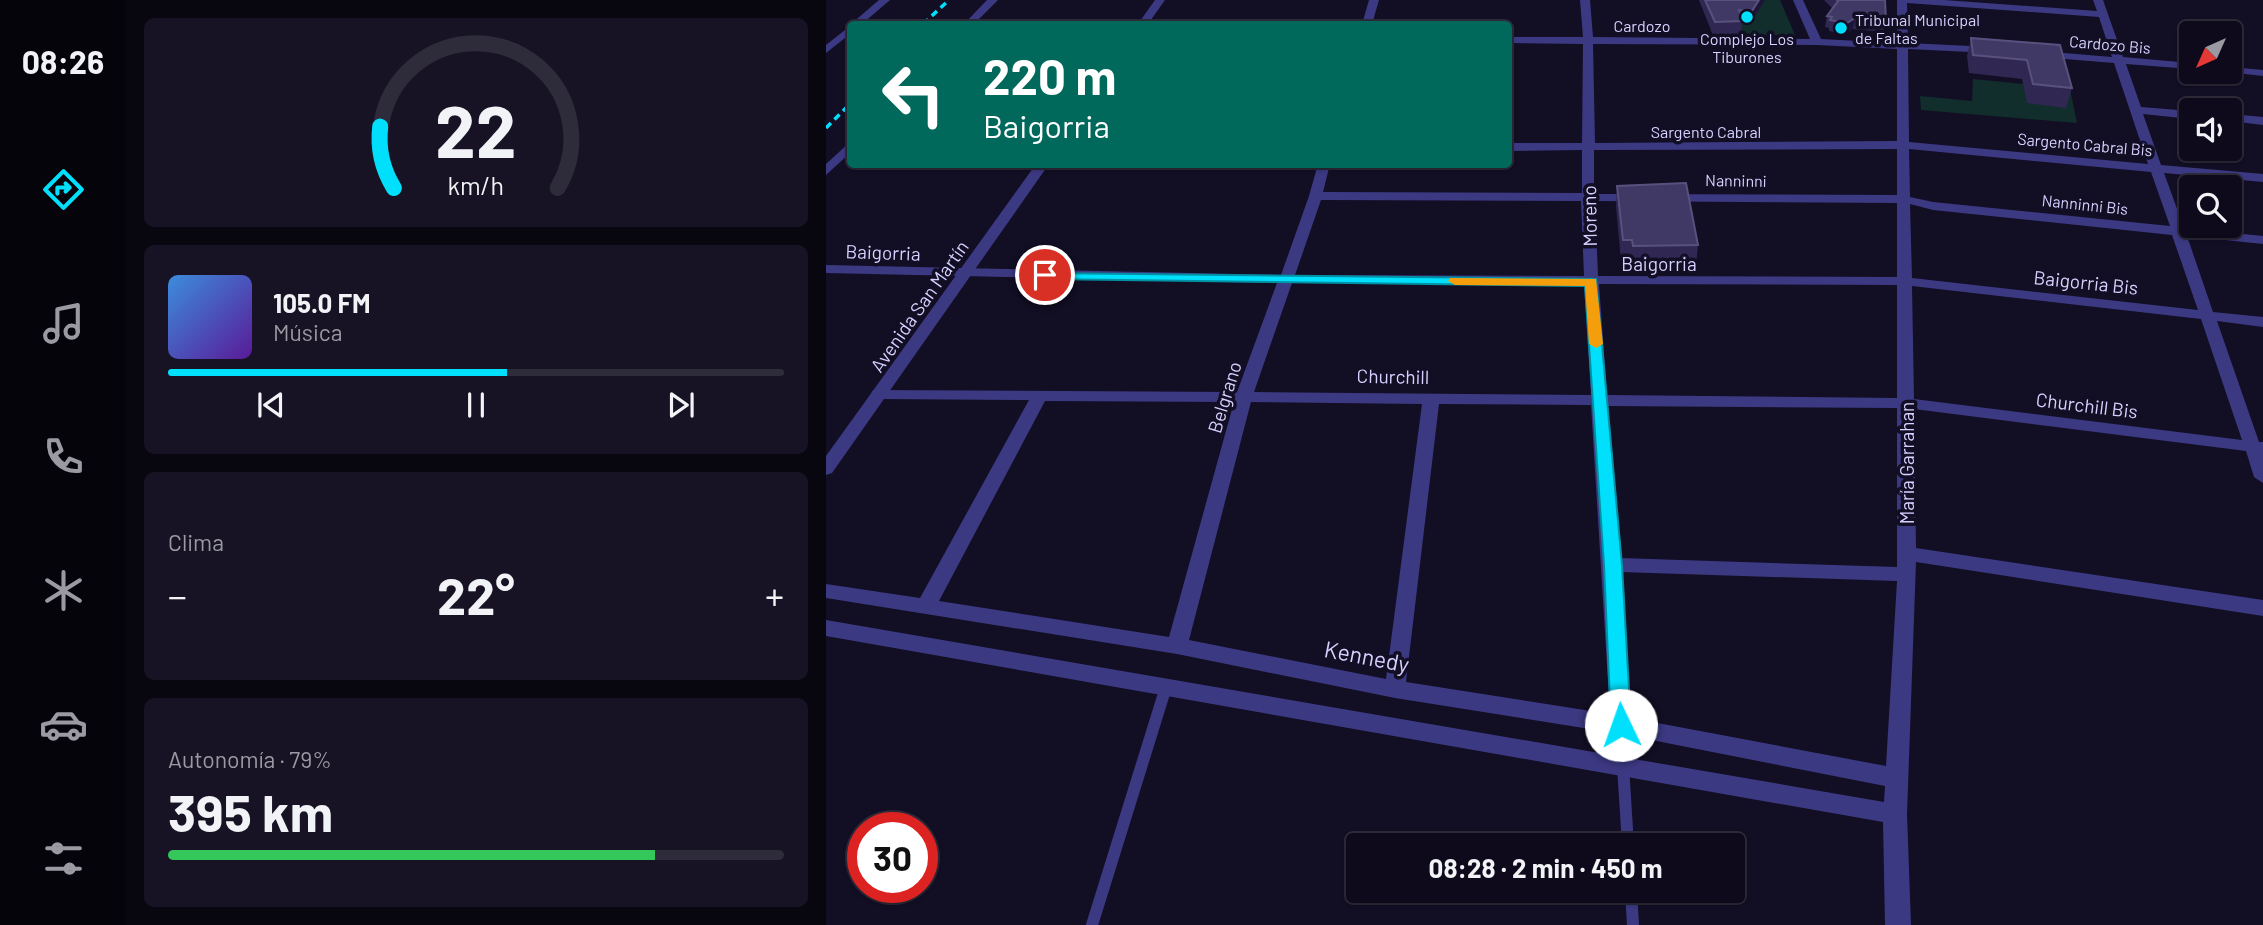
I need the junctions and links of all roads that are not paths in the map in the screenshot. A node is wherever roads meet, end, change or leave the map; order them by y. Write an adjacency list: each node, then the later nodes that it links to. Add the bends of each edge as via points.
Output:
1 (885, 0): 9 (street)
2 (993, 0): 10 (street)
3 (1160, 0): 11 (street)
4 (1374, 0): 12 (street)
5 (1585, 0): 17 (street, Moreno)
6 (1798, 0): 18 (street)
7 (1902, 0): 8 (street); 19 (street, María Garrahan)
8 (2100, 7): 23 (street)
9 (860, 21)
10 (972, 21)
11 (1145, 21)
12 (1368, 21)
13 (847, 32): 15 (street)
14 (826, 40): 15 (street)
15 (838, 40): 20 (street)
16 (1512, 40): 17 (street, Cardozo)
17 (1590, 40): 18 (street, Cardozo); 33 (street, Moreno)
18 (1817, 42): 19 (street)
19 (1902, 44): 21 (street); 31 (street, María Garrahan)
20 (826, 50)
21 (1997, 51)
22 (2024, 53): 23 (street, Cardozo Bis)
23 (2119, 60): 24 (street, Cardozo Bis); 27 (street)
24 (2179, 65)
25 (2242, 71): 26 (street)
26 (2263, 73)
27 (2136, 110): 28 (street); 37 (street)
28 (2179, 114)
29 (2242, 119): 30 (street)
30 (2263, 121)
31 (1903, 145): 33 (street, Sargento Cabral); 37 (street, Sargento Cabral Bis); 42 (street, María Garrahan)
32 (1512, 147): 33 (street, Sargento Cabral)
33 (1590, 148): 41 (street, Moreno)
34 (847, 149): 38 (street)
35 (1040, 168): 46 (street, Avenida San Martín)
36 (1323, 168): 40 (street, Belgrano)
37 (2156, 168): 39 (street, Sargento Cabral Bis); 43 (street)
38 (826, 171)
39 (2263, 178)
40 (1316, 196): 41 (street, Nanninni); 47 (street, Belgrano)
41 (1587, 196): 42 (street, Nanninni); 49 (street, Moreno)
42 (1904, 199): 43 (street, Nanninni Bis, via 1933,206); 48 (street, María Garrahan)
43 (2178, 231): 44 (street, Nanninni Bis); 50 (street)
44 (2263, 240)
45 (826, 269): 46 (street, Baigorria)
46 (965, 274): 47 (street, Baigorria); 52 (street, Avenida San Martín)
47 (1287, 279): 49 (street, Baigorria); 54 (street, Belgrano)
48 (1904, 281): 49 (street, Baigorria); 50 (street, Baigorria Bis); 57 (street, María Garrahan)
49 (1591, 282): 56 (street, Moreno)
50 (2207, 315): 51 (street, Baigorria Bis); 58 (street)
51 (2263, 322)
52 (879, 394): 53 (street, Churchill); 59 (street, Avenida San Martín)
53 (1040, 395): 54 (street, Churchill); 64 (street)
54 (1244, 396): 55 (street, Churchill); 67 (street, Belgrano)
55 (1431, 398): 56 (street, Churchill); 69 (street)
56 (1600, 399): 57 (street, Churchill); 62 (street, Moreno)
57 (1905, 403): 58 (street, Churchill Bis); 61 (street, María Garrahan)
58 (2258, 447): 60 (street)
59 (826, 469)
60 (2263, 477)
61 (1907, 564): 62 (street); 65 (street); 72 (street, María Garrahan)
62 (1613, 565): 70 (street, Moreno)
63 (826, 591): 64 (street, Kennedy)
64 (926, 606): 67 (street, Kennedy)
65 (2263, 608)
66 (826, 628): 68 (street)
67 (1177, 646): 69 (street, Kennedy)
68 (1166, 687): 71 (street); 76 (lane)
69 (1395, 689): 70 (street, Kennedy)
70 (1621, 725): 72 (street, Kennedy)
71 (1623, 766): 73 (street); 74 (lane)
72 (1897, 778): 73 (street, María Garrahan)
73 (1895, 814): 78 (street, María Garrahan)
74 (1627, 833)
75 (1632, 903): 77 (lane)
76 (1092, 925)
77 (1633, 925)
78 (1898, 925)

